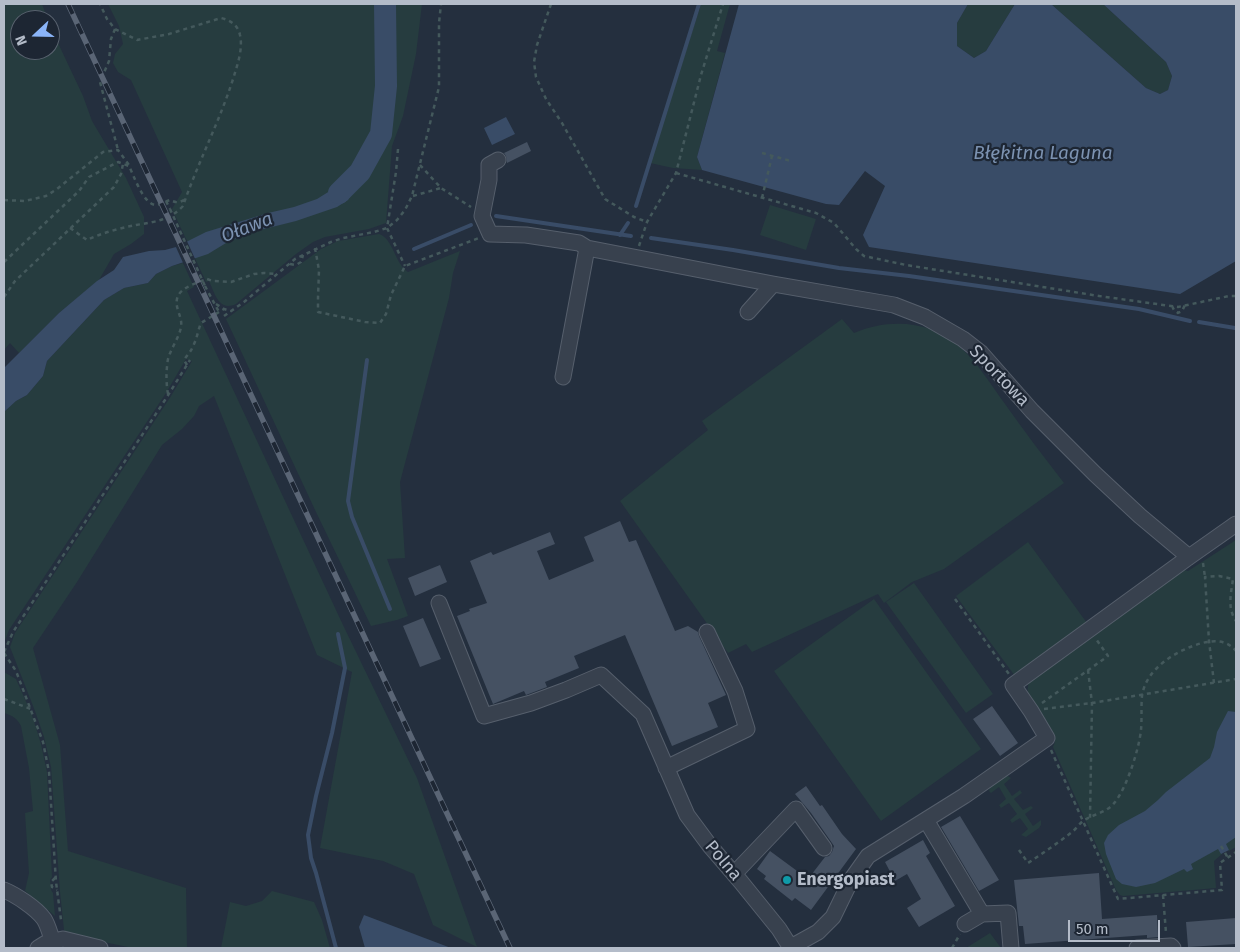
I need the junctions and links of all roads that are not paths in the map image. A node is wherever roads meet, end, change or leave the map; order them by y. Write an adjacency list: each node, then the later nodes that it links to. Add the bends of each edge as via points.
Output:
1 (498, 160): 2 (street, Sportowa, via 489,165 482,216 490,234 526,235 578,243)
2 (587, 248): 3 (street, Sportowa); 5 (street)
3 (773, 284): 4 (street); 7 (street, Sportowa, via 894,305 925,317 963,339 981,353 1095,474)
4 (748, 312)
5 (563, 377)
6 (1236, 524): 7 (street)
7 (1189, 557): 11 (street, via 1013,685 1047,738)
8 (439, 603): 10 (street, Polna, via 484,716 531,703 601,675 643,714)
9 (707, 632): 10 (street, via 735,691 748,729)
10 (666, 768): 13 (street, Polna, via 686,815)
11 (926, 820): 15 (street); 20 (street, via 868,856 850,880 833,917 818,932)
12 (824, 848): 13 (street, via 796,809)
13 (734, 874): 20 (street, Polna)
14 (4, 890): 17 (street, via 37,910)
15 (982, 914): 16 (street); 21 (street, via 1008,913)
16 (966, 924)
17 (58, 940): 18 (street); 19 (street)
18 (38, 948)
19 (100, 948)
20 (791, 948)
21 (1011, 948)
22 (1137, 948): 23 (street)
23 (1173, 948)

